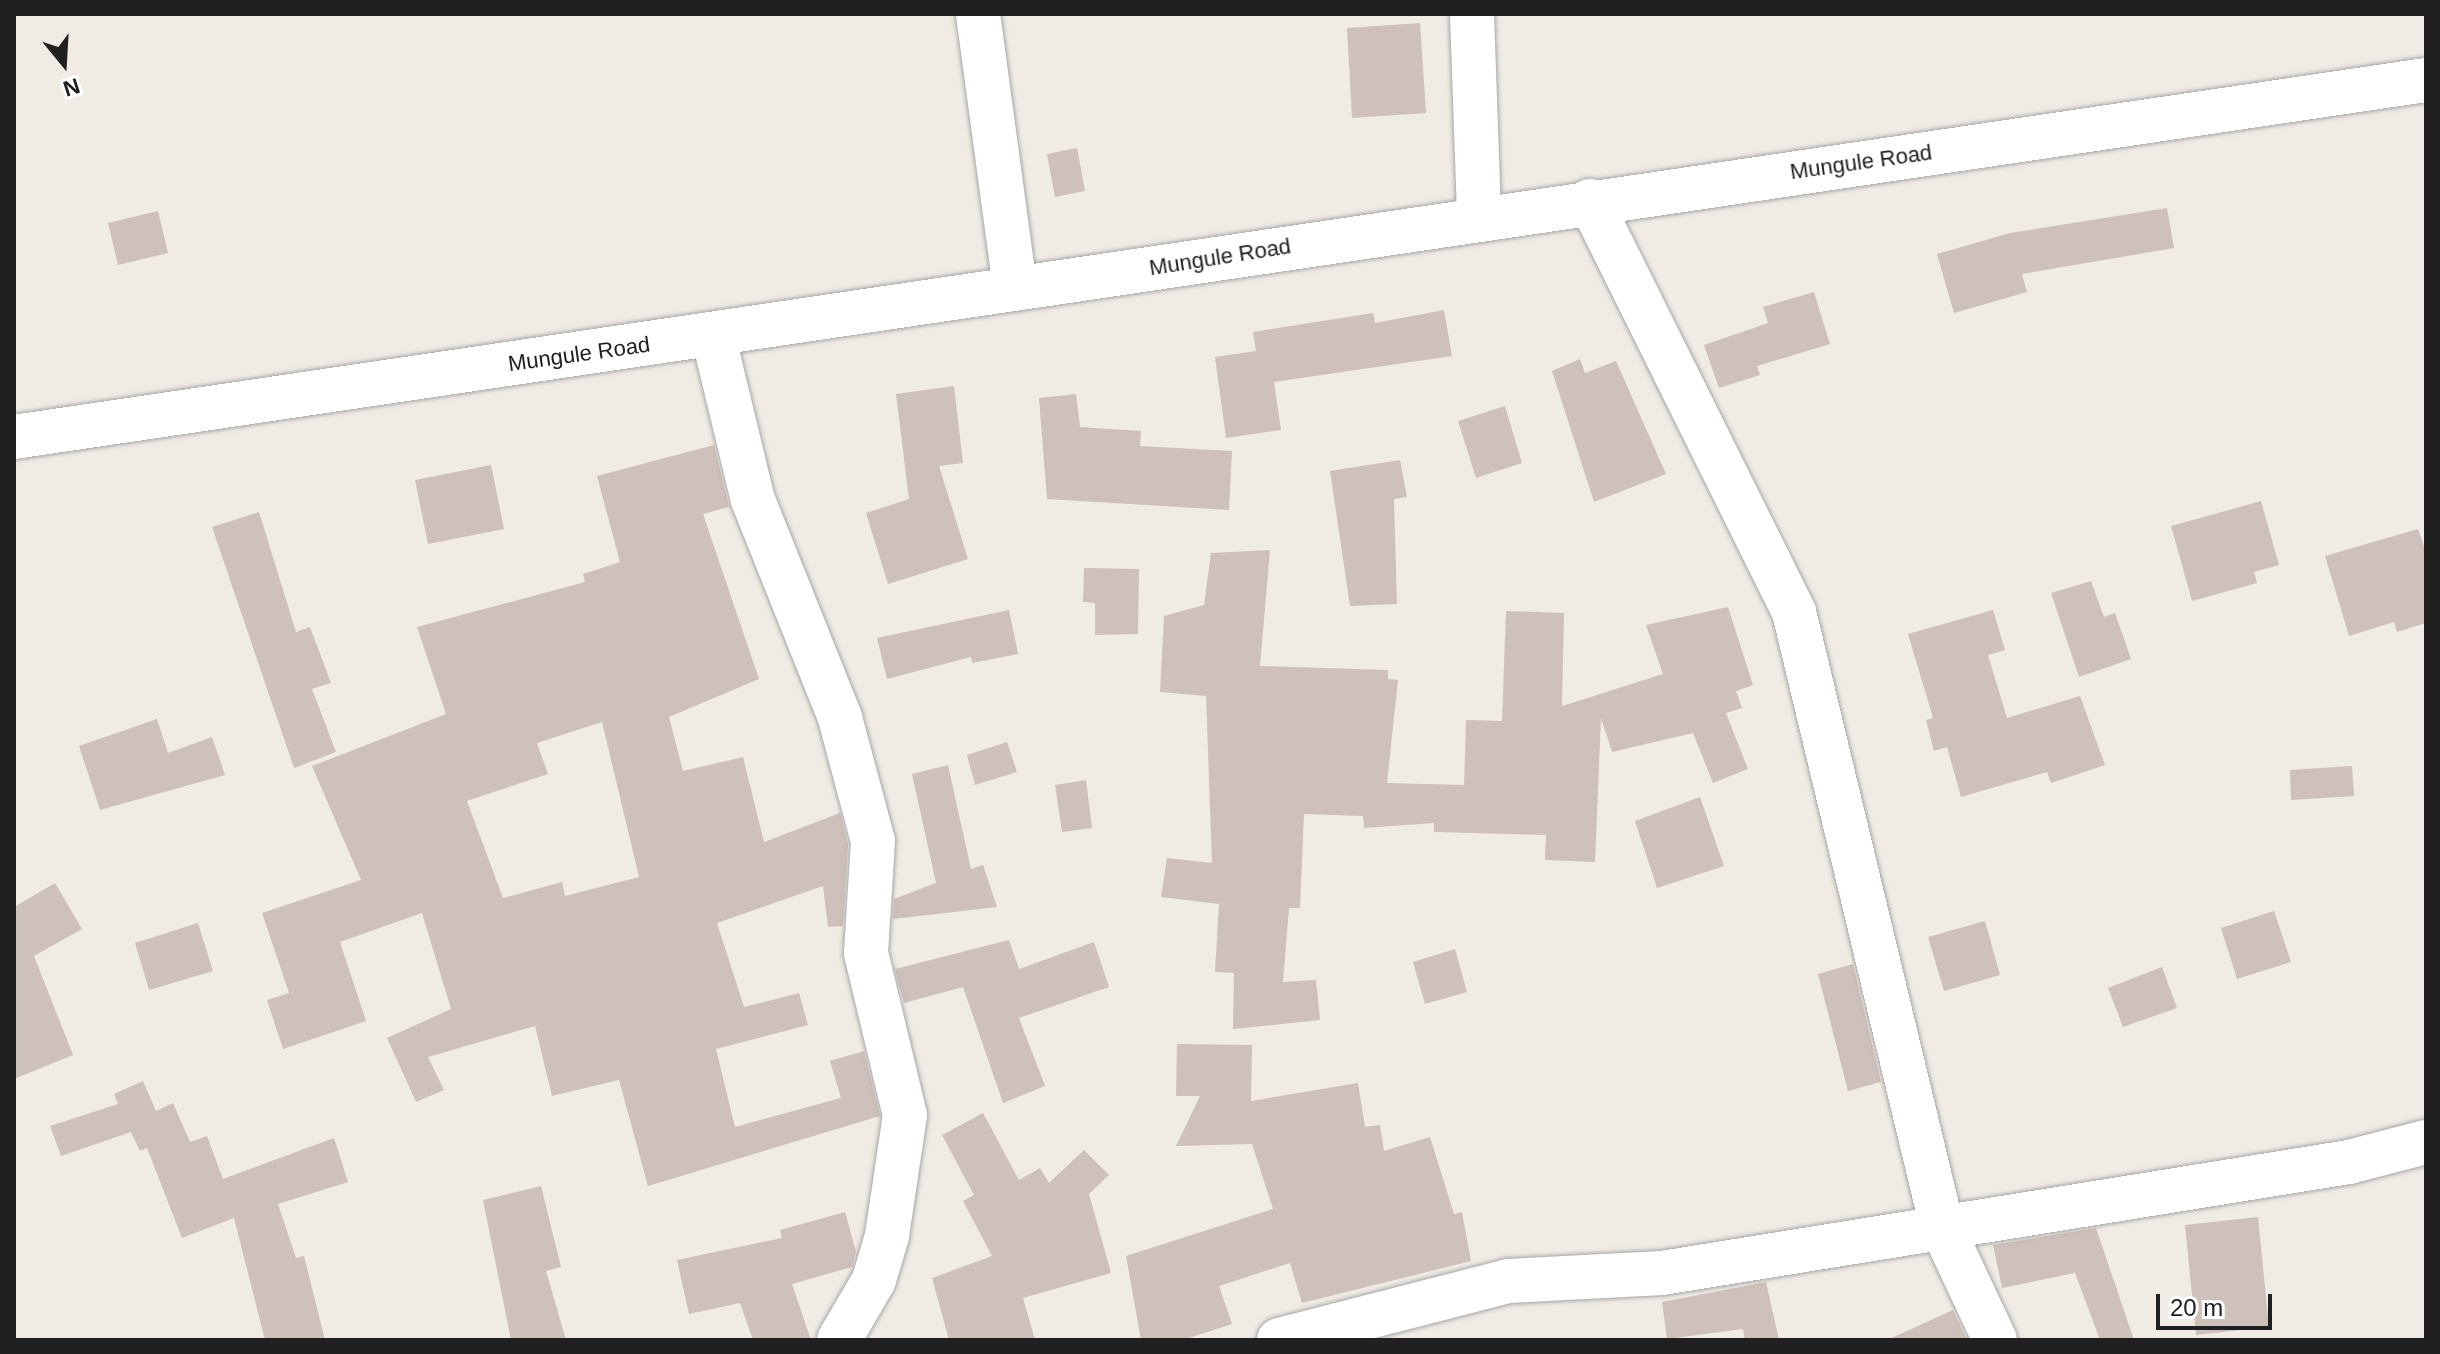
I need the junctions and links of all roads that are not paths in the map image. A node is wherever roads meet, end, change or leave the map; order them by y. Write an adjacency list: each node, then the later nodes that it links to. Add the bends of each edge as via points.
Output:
1 (978, 14): 6 (street)
2 (1472, 14): 5 (street)
3 (2426, 80): 4 (street, Mungule Road)
4 (1590, 201): 5 (street, Mungule Road); 10 (street, via 1794,612)
5 (1479, 216): 6 (street, Mungule Road)
6 (1015, 288): 7 (street, Mungule Road)
7 (713, 335): 8 (street, Mungule Road); 11 (street, via 753,500 840,718 873,841 866,953 905,1115 887,1236 874,1280)
8 (14, 437)
9 (2426, 1142): 10 (street, via 2349,1162)
10 (1942, 1227): 12 (street, via 1662,1273 1508,1281); 13 (street)
11 (839, 1340)
12 (1279, 1340)
13 (1995, 1340)

